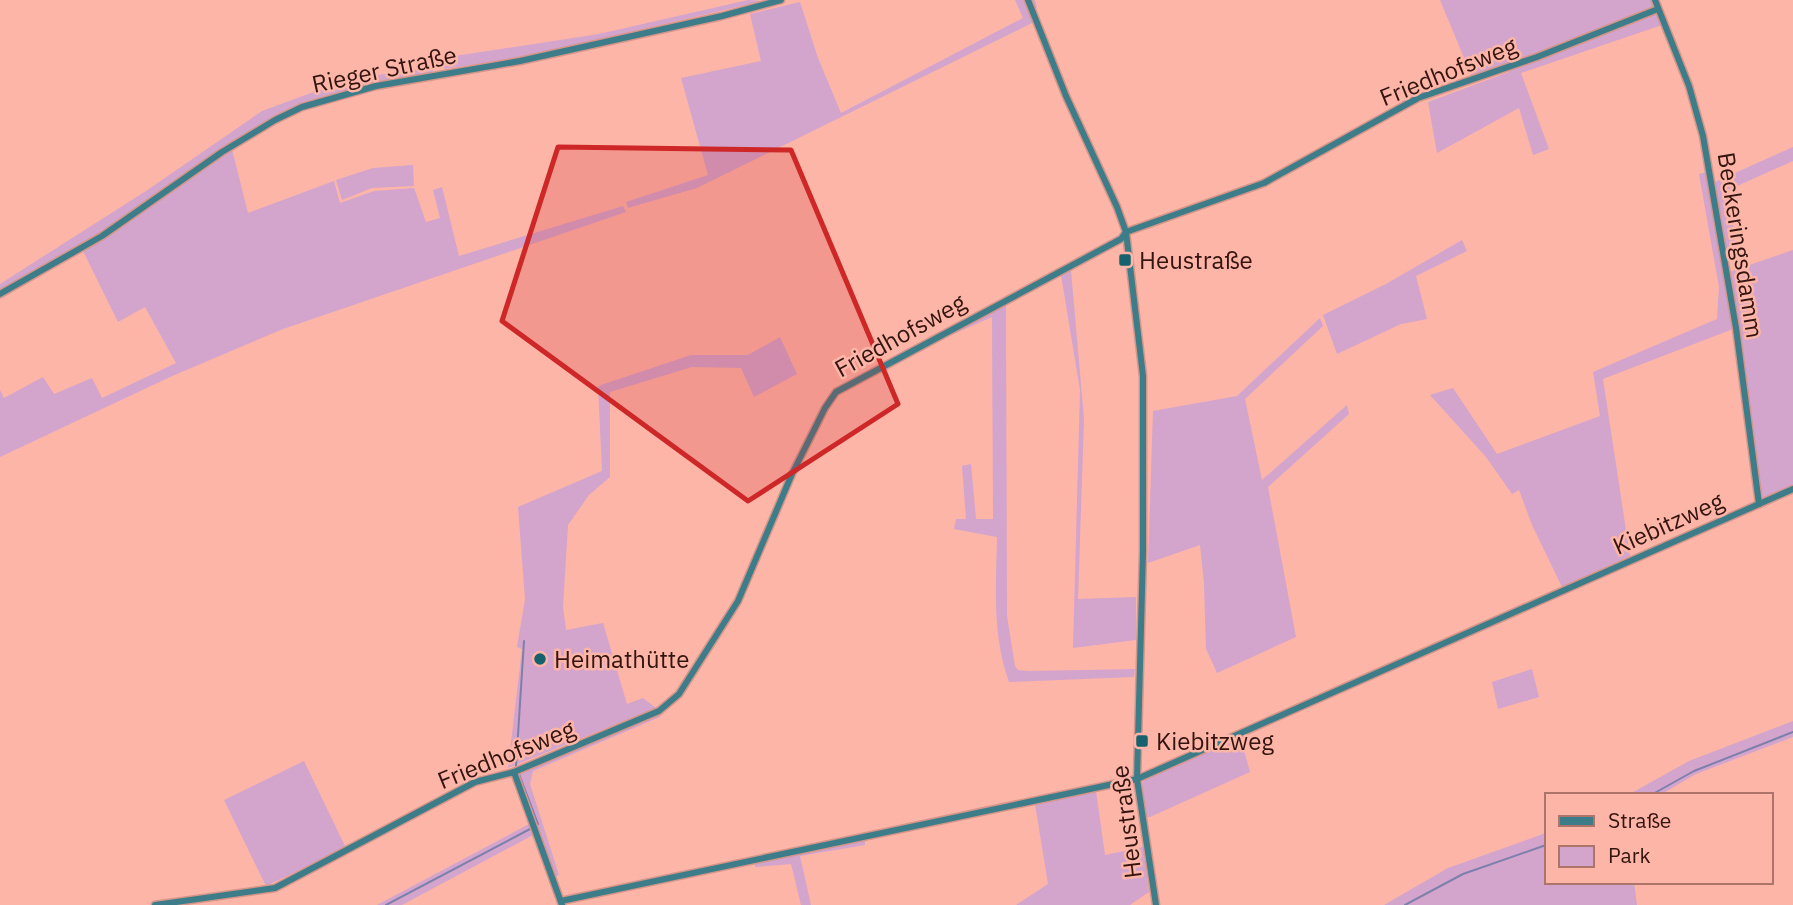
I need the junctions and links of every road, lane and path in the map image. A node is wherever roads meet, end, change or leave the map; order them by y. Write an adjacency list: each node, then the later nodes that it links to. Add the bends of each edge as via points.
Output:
1 (781, 0): 6 (street, Rieger Straße, via 520,61 376,86 302,107 222,152 102,236)
2 (1028, 0): 5 (street, Heustraße)
3 (1655, 0): 4 (street, Beckeringsdamm)
4 (1658, 9): 5 (street, Friedhofsweg, via 1418,98 1264,183); 8 (street, Beckeringsdamm, via 1689,86 1703,136 1736,328)
5 (1126, 232): 9 (street, Friedhofsweg, via 1121,239 836,392 792,474 738,601 679,694 659,711); 10 (street, Heustraße, via 1143,376)
6 (0, 294)
7 (1793, 489): 8 (street, Kiebitzweg)
8 (1759, 504): 10 (street, Kiebitzweg)
9 (514, 772): 11 (street); 12 (street, Friedhofsweg, via 475,782 275,888)
10 (1137, 779): 11 (street, Kiebitzweg); 13 (street, Heustraße)
11 (561, 903)
12 (155, 905)
13 (1156, 905)

